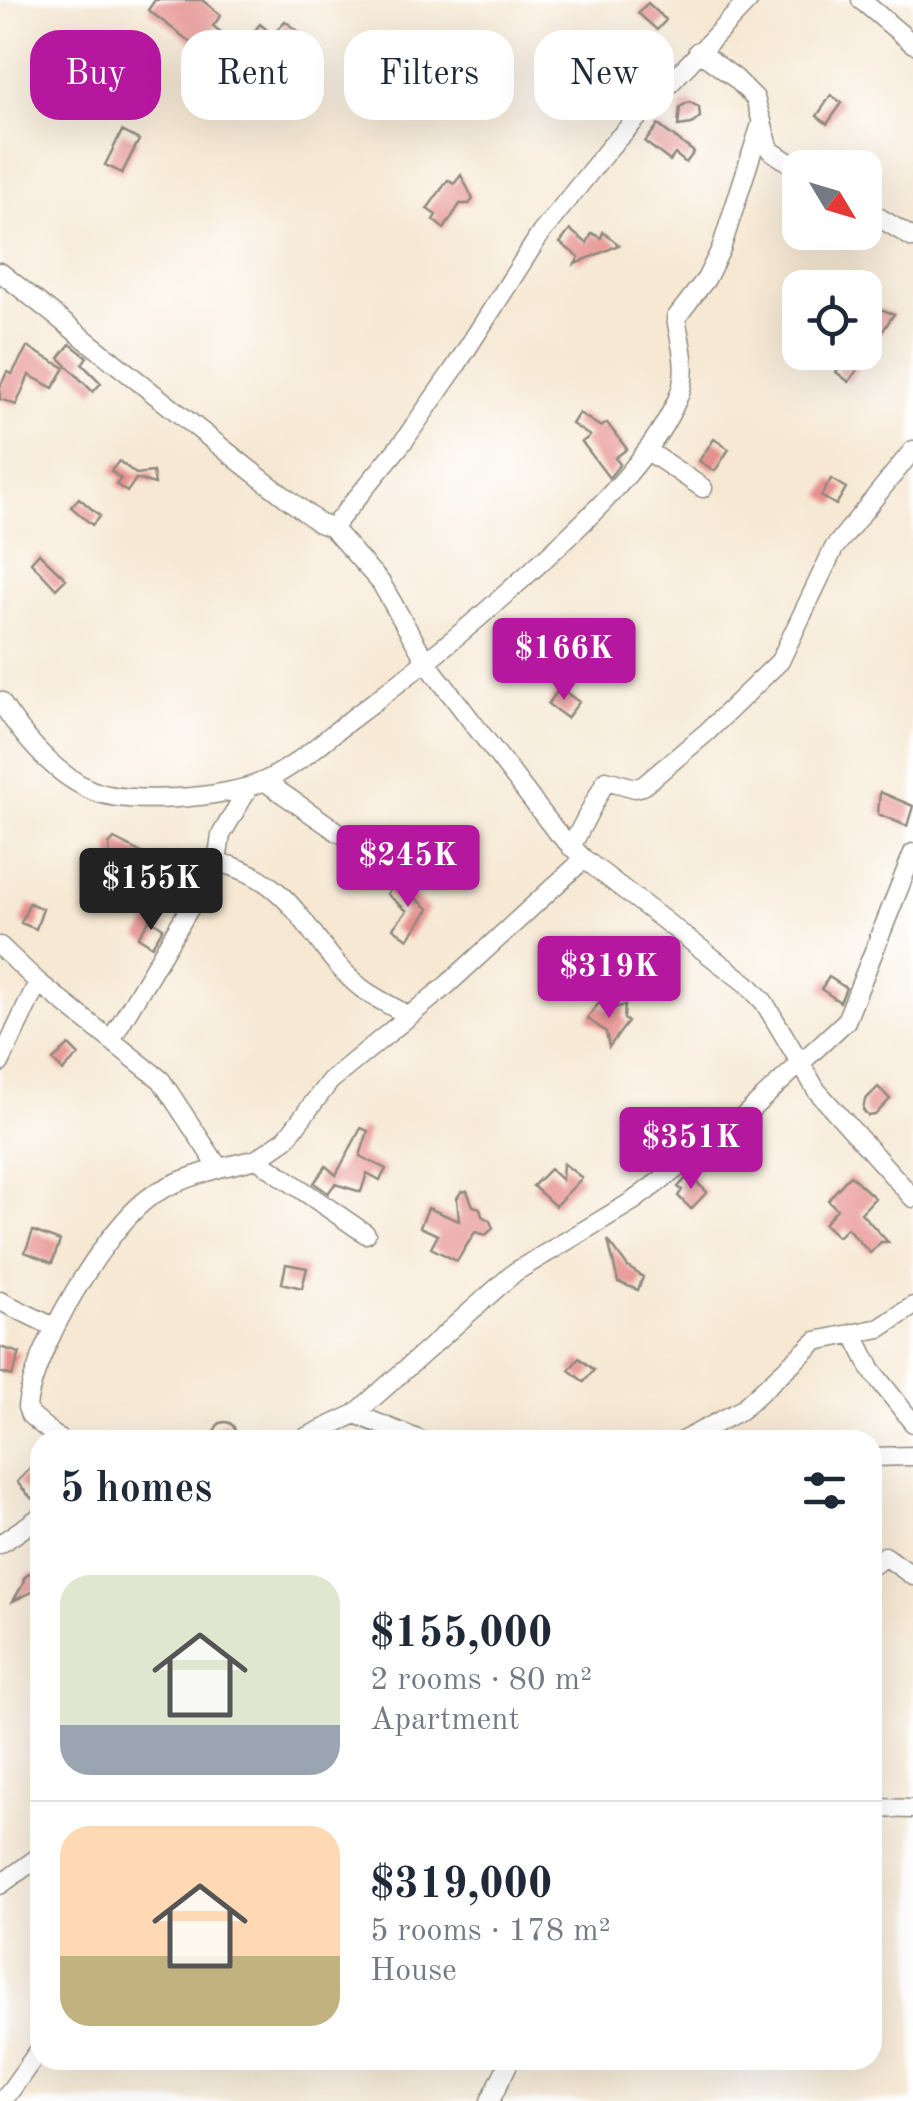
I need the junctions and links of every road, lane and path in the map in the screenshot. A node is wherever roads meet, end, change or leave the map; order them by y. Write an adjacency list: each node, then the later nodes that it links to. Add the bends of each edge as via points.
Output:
1 (749, 0): 4 (street)
2 (861, 0): 3 (street)
3 (913, 44)
4 (698, 51): 5 (street, via 756,98); 13 (street, via 541,233 403,442)
5 (762, 121): 6 (street, via 770,150); 11 (street, via 721,249 676,318 686,374)
6 (782, 158)
7 (882, 219): 8 (street)
8 (913, 238)
9 (0, 272): 13 (street)
10 (913, 450): 17 (street, via 834,548 780,661 643,786 606,780)
11 (648, 451): 12 (street); 14 (street)
12 (703, 488)
13 (332, 528): 14 (street, via 381,583)
14 (427, 664): 16 (street, via 297,762); 17 (street)
15 (0, 700): 16 (street, via 42,754 94,792 182,798)
16 (256, 784): 19 (street, via 222,835); 20 (street, via 338,832)
17 (578, 853): 23 (street); 26 (street, via 746,984)
18 (913, 854): 26 (street, via 846,1021)
19 (217, 862): 23 (street, via 253,874 283,895 358,985); 24 (street)
20 (414, 865)
21 (0, 946): 22 (street)
22 (38, 982): 24 (street); 25 (street)
23 (408, 1015): 27 (street, via 330,1081 286,1139)
24 (112, 1038): 28 (street, via 161,1080)
25 (0, 1063)
26 (800, 1063): 29 (street); 35 (street, via 678,1168 515,1272)
27 (257, 1159): 28 (street); 30 (street)
28 (220, 1168): 33 (street, via 148,1198 81,1281)
29 (913, 1198)
30 (366, 1234)
31 (0, 1301): 33 (street)
32 (913, 1306): 34 (street, via 880,1328)
33 (54, 1327): 37 (street, via 27,1407)
34 (854, 1333): 36 (street, via 872,1371); 40 (street, via 816,1341 741,1410)
35 (355, 1414): 38 (street); 39 (street)
36 (913, 1422)
37 (48, 1430)
38 (321, 1430)
39 (395, 1430)
40 (703, 1430)
41 (882, 1456): 42 (street)
42 (913, 1456)
43 (30, 1524): 44 (street)
44 (0, 1544)
45 (882, 1559): 46 (street)
46 (913, 1576)
47 (882, 1808): 48 (street)
48 (913, 1808)
49 (30, 1863): 50 (street)
50 (0, 1885)
51 (30, 2063): 53 (street)
52 (505, 2070): 54 (street)
53 (3, 2101)
54 (490, 2101)

